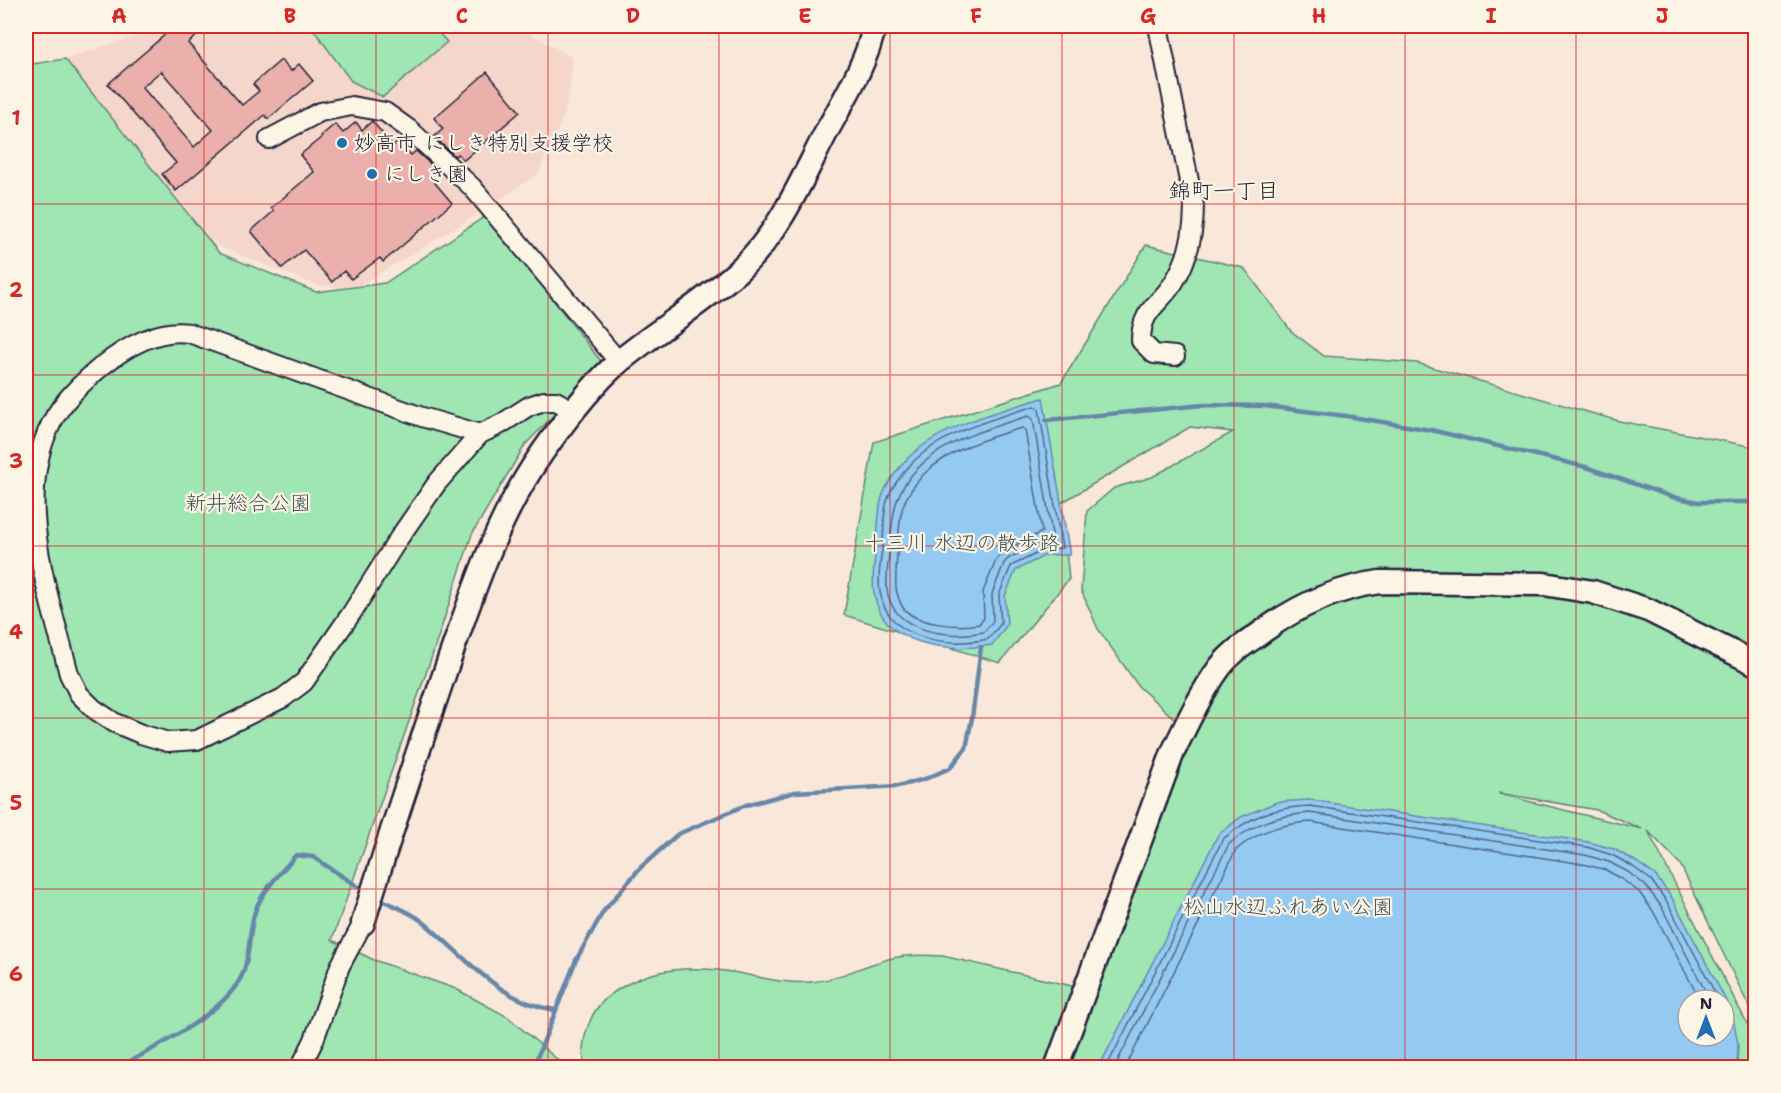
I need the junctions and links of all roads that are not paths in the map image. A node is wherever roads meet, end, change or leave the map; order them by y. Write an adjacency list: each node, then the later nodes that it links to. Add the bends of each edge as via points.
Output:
1 (874, 26): 5 (street, via 852,85 774,231 740,270)
2 (1158, 26): 4 (street, via 1194,206 1194,231 1174,282 1142,325 1142,341 1154,354)
3 (269, 139): 5 (street, via 320,112 352,106 385,112 411,130 472,187)
4 (1175, 356)
5 (619, 362): 6 (street)
6 (573, 411): 7 (street, via 556,401 544,401); 9 (street, via 521,485 489,551)
7 (480, 434): 7 (street, via 437,483 304,682 283,698 196,740 168,742 115,723 93,709 79,693 69,674 37,542 37,464 51,424 63,406 84,381 124,350 162,334 189,333)
8 (1755, 664): 11 (street, via 1639,606 1593,592 1544,584 1364,584 1326,595 1279,618 1237,648 1221,666 1177,743)
9 (363, 923): 10 (street, via 340,966)
10 (300, 1068)
11 (1056, 1068)

